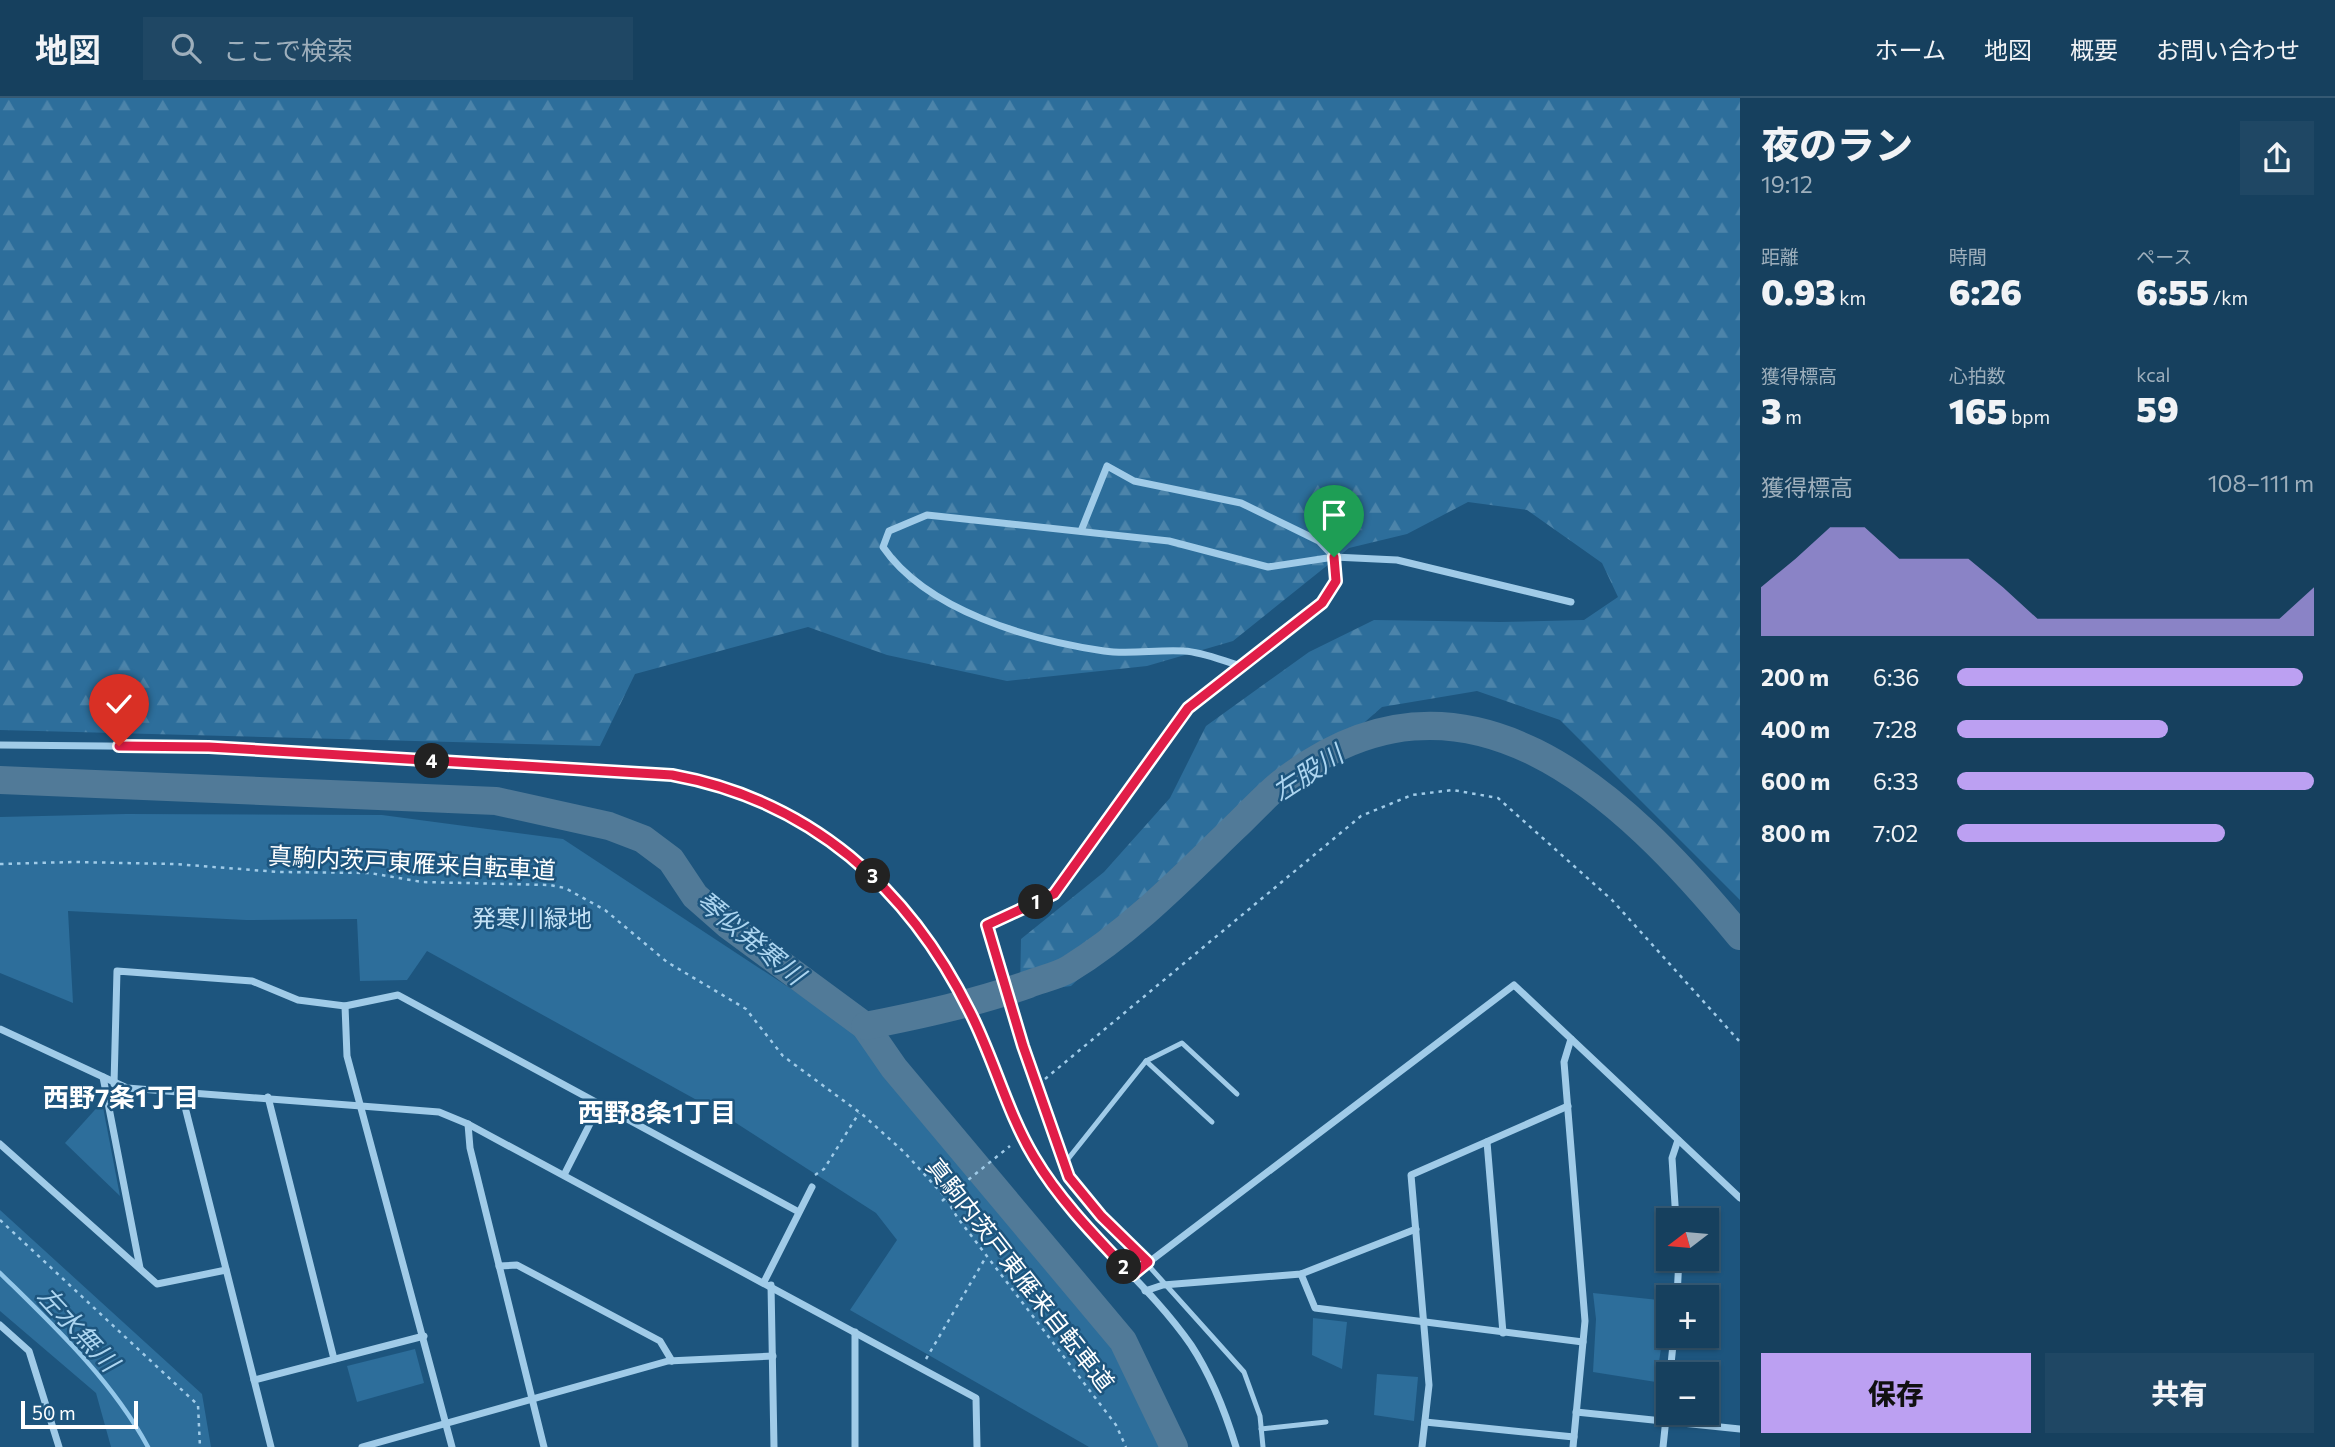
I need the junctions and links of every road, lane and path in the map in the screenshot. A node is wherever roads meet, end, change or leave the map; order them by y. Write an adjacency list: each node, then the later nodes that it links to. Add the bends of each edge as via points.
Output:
1 (1081, 531): 2 (street, via 1169,541 1268,567); 2 (street, via 1107,466 1134,481 1241,503 1318,541); 4 (street, via 927,515 889,531 883,547 895,565 937,598 1028,635 1107,652 1187,650)
2 (1334, 557): 3 (street, via 1397,560); 4 (street, via 1336,581 1322,603)
3 (1571, 602)
4 (1241, 666): 7 (street, via 1188,708 1054,894 987,925)
5 (0, 746): 46 (street, via 209,747 672,775 716,783 787,813 854,859 894,895 925,932 971,1012 1032,1155 1058,1194)
6 (0, 864): 22 (path, 真駒内茨戸東雁来自転車道, via 175,864 565,888 605,910 667,962 746,1009 783,1056)
7 (1001, 970): 15 (lane)
8 (345, 1006): 14 (street, via 298,1000 252,981 117,971); 19 (street, via 398,995); 20 (street, via 347,1056)
9 (0, 1029): 13 (street)
10 (1571, 1039): 21 (street, via 1564,1062); 25 (street); 41 (street, via 1514,985)
11 (1740, 1042): 15 (path, via 1612,900 1517,814 1498,798 1453,790 1412,795 1361,816)
12 (1146, 1061): 17 (lane, via 1182,1043); 23 (lane); 29 (lane)
13 (103, 1077): 14 (street); 43 (street)
14 (114, 1084): 16 (street)
15 (1037, 1086): 29 (lane)
16 (181, 1091): 18 (street); 44 (street)
17 (1237, 1094)
18 (268, 1097): 20 (street); 57 (street)
19 (600, 1104): 30 (street); 37 (street)
20 (361, 1106): 24 (street, via 439,1112); 54 (street)
21 (1568, 1106): 26 (street); 55 (street)
22 (859, 1112): 31 (path, via 824,1169); 33 (path, 真駒内茨戸東雁来自転車道)
23 (1212, 1122)
24 (468, 1124): 30 (street); 42 (street)
25 (1678, 1140): 34 (street); 36 (street, via 1672,1158)
26 (1487, 1142): 39 (street, via 1411,1175); 53 (street)
27 (0, 1144): 43 (street)
28 (1010, 1146): 33 (path)
29 (1064, 1164): 41 (lane, via 1093,1206)
30 (564, 1175): 47 (street)
31 (812, 1177)
32 (812, 1187): 37 (street)
33 (946, 1198): 35 (path); 40 (path, 真駒内茨戸東雁来自転車道)
34 (1740, 1198)
35 (942, 1202)
36 (1675, 1208)
37 (797, 1210): 47 (street)
38 (0, 1220): 73 (path, via 198,1405)
39 (1416, 1229): 45 (street); 50 (street)
40 (986, 1257): 59 (path); 81 (path, 真駒内茨戸東雁来自転車道, via 1102,1406)
41 (1148, 1262): 46 (street); 48 (lane)
42 (499, 1266): 58 (street, via 517,1265 660,1341); 61 (street)
43 (140, 1269): 44 (street, via 157,1284)
44 (226, 1269): 60 (street)
45 (1301, 1273): 48 (street); 50 (street, via 1315,1308)
46 (1132, 1275): 49 (street)
47 (767, 1284): 52 (street); 56 (street)
48 (1169, 1285): 49 (street); 69 (lane, via 1244,1372 1254,1393)
49 (1145, 1291): 82 (street, via 1191,1345 1213,1383)
50 (1424, 1324): 53 (street); 65 (street, via 1429,1385)
51 (0, 1325): 72 (street, via 29,1351)
52 (855, 1332): 59 (street); 79 (street)
53 (1503, 1333): 55 (street)
54 (424, 1336): 57 (street); 66 (street)
55 (1583, 1342): 62 (street)
56 (773, 1356): 58 (street); 78 (street)
57 (334, 1359): 60 (street)
58 (672, 1361): 61 (street)
59 (921, 1367): 80 (street, via 976,1398)
60 (254, 1380): 74 (street)
61 (531, 1399): 66 (street); 77 (street)
62 (1576, 1412): 63 (street); 71 (street)
63 (1656, 1420)
64 (1326, 1422): 69 (lane)
65 (1425, 1422): 71 (street); 84 (street)
66 (447, 1423): 75 (street); 76 (street)
67 (1666, 1425): 86 (street)
68 (1703, 1425): 70 (street)
69 (1261, 1429): 83 (lane)
70 (1740, 1429)
71 (1574, 1437): 85 (street)
72 (59, 1447)
73 (200, 1447)
74 (271, 1447)
75 (362, 1447)
76 (452, 1447)
77 (544, 1447)
78 (774, 1447)
79 (855, 1447)
80 (977, 1447)
81 (1126, 1447)
82 (1236, 1447)
83 (1263, 1447)
84 (1422, 1447)
85 (1573, 1447)
86 (1663, 1447)

